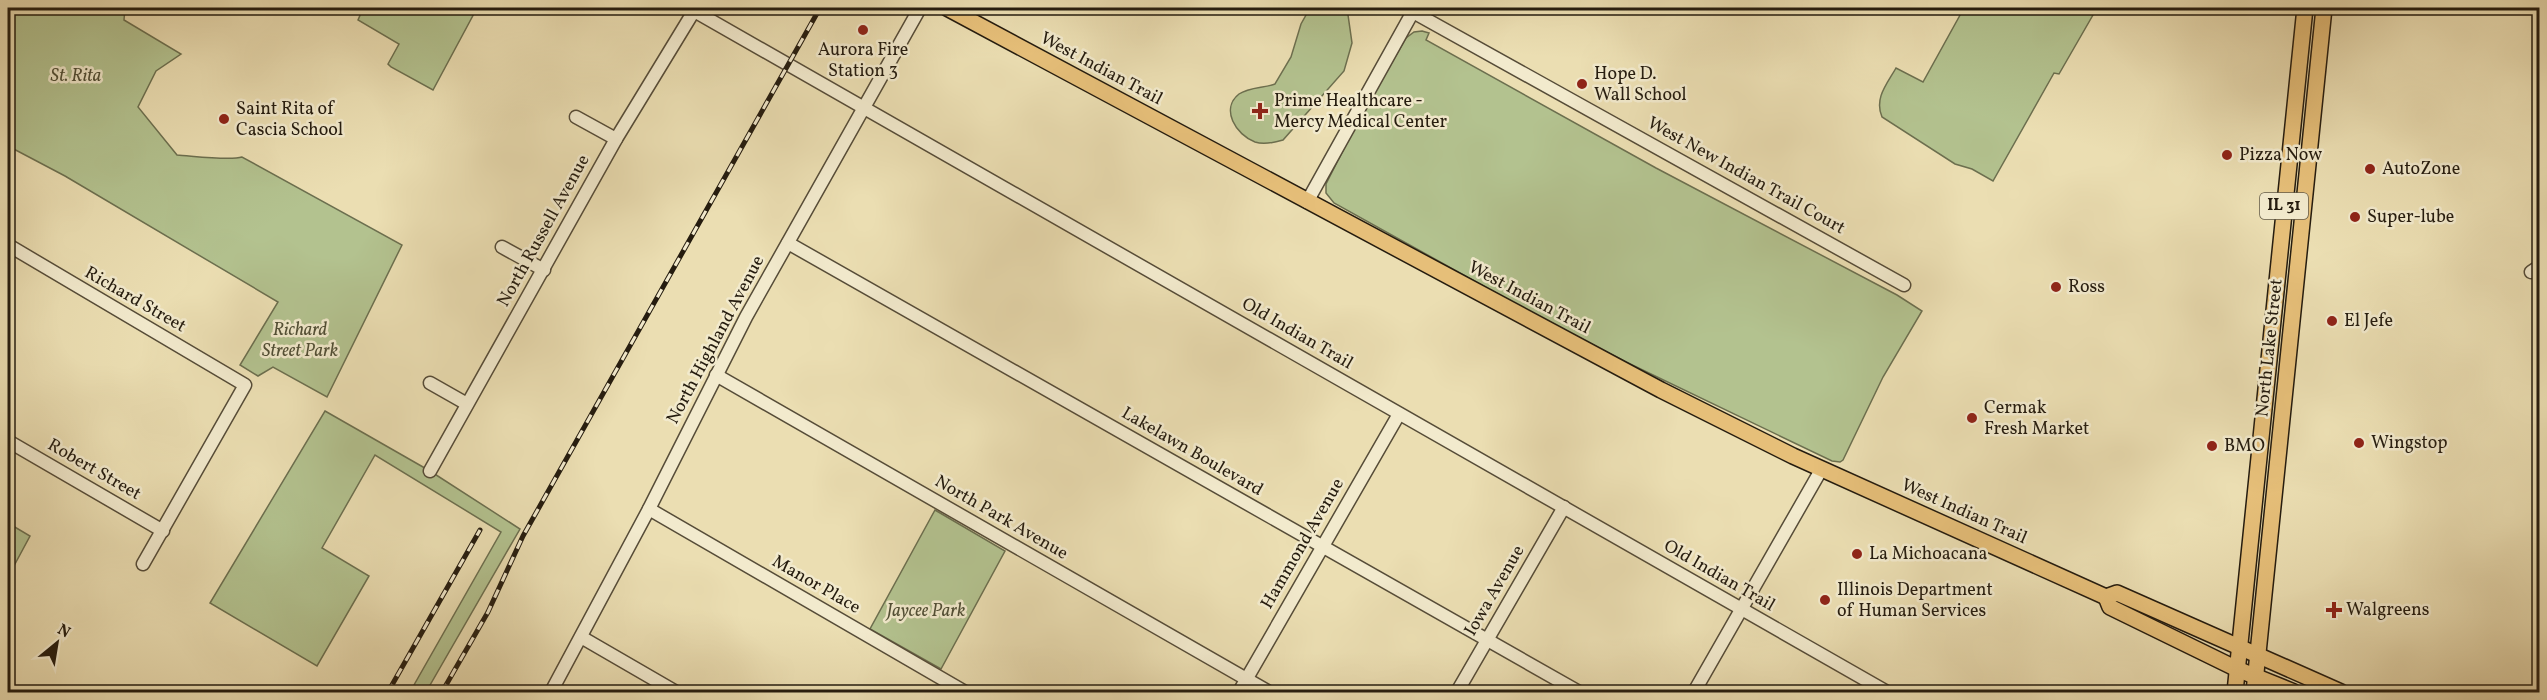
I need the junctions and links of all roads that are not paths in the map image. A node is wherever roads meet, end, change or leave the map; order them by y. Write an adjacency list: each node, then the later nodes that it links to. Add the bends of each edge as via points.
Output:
1 (920, 8): 7 (street, North Highland Avenue)
2 (946, 8): 10 (main road, West Indian Trail)
3 (2305, 8): 32 (main road, North Lake Street / IL 31)
4 (2324, 8): 33 (main road, North Lake Street)
5 (692, 9): 7 (street, Old Indian Trail); 9 (street, North Russell Avenue)
6 (1414, 10): 10 (street); 15 (street, West New Indian Trail Court)
7 (865, 108): 11 (street, North Highland Avenue); 19 (street, Old Indian Trail)
8 (576, 117): 9 (street)
9 (616, 139): 14 (street, North Russell Avenue)
10 (1306, 202): 21 (main road, West Indian Trail)
11 (788, 243): 16 (street, North Highland Avenue); 26 (street, Lakelawn Boulevard)
12 (8, 245): 25 (street, Richard Street, via 245,385)
13 (502, 247): 14 (street)
14 (544, 270): 18 (street, North Russell Avenue)
15 (1904, 285)
16 (716, 375): 24 (street, North Highland Avenue); 36 (street, North Park Avenue)
17 (430, 383): 18 (street)
18 (467, 404): 22 (street, North Russell Avenue)
19 (1400, 414): 23 (street, Old Indian Trail); 26 (street, Hammond Avenue)
20 (8, 441): 25 (street, Robert Street)
21 (1821, 470): 28 (main road, West Indian Trail); 29 (street)
22 (430, 471)
23 (1564, 507): 29 (street, Old Indian Trail); 31 (street, Iowa Avenue)
24 (649, 509): 30 (street, North Highland Avenue); 39 (street, Manor Place)
25 (163, 531): 27 (street)
26 (1322, 547): 31 (street, Lakelawn Boulevard); 36 (street, Hammond Avenue)
27 (144, 564)
28 (2106, 597): 32 (main road, West Indian Trail, via 2117,593); 34 (main road, West Indian Trail, via 2110,607)
29 (1742, 610): 44 (street); 45 (street, Old Indian Trail)
30 (581, 637): 37 (street, North Highland Avenue); 38 (street)
31 (1487, 640): 42 (street, Iowa Avenue); 43 (street, Lakelawn Boulevard)
32 (2239, 647): 33 (main road, West Indian Trail); 34 (main road, North Lake Street / IL 31)
33 (2258, 655): 35 (main road, North Lake Street); 49 (main road, West Indian Trail)
34 (2237, 669): 35 (main road, West Indian Trail); 46 (main road, North Lake Street / IL 31)
35 (2256, 676): 47 (main road, North Lake Street); 48 (main road, West Indian Trail)
36 (1246, 680): 40 (street, Hammond Avenue); 41 (street, North Park Avenue)
37 (551, 693)
38 (676, 693)
39 (965, 693)
40 (1239, 693)
41 (1269, 693)
42 (1457, 693)
43 (1579, 693)
44 (1694, 693)
45 (1887, 693)
46 (2235, 693)
47 (2254, 693)
48 (2294, 693)
49 (2341, 693)

